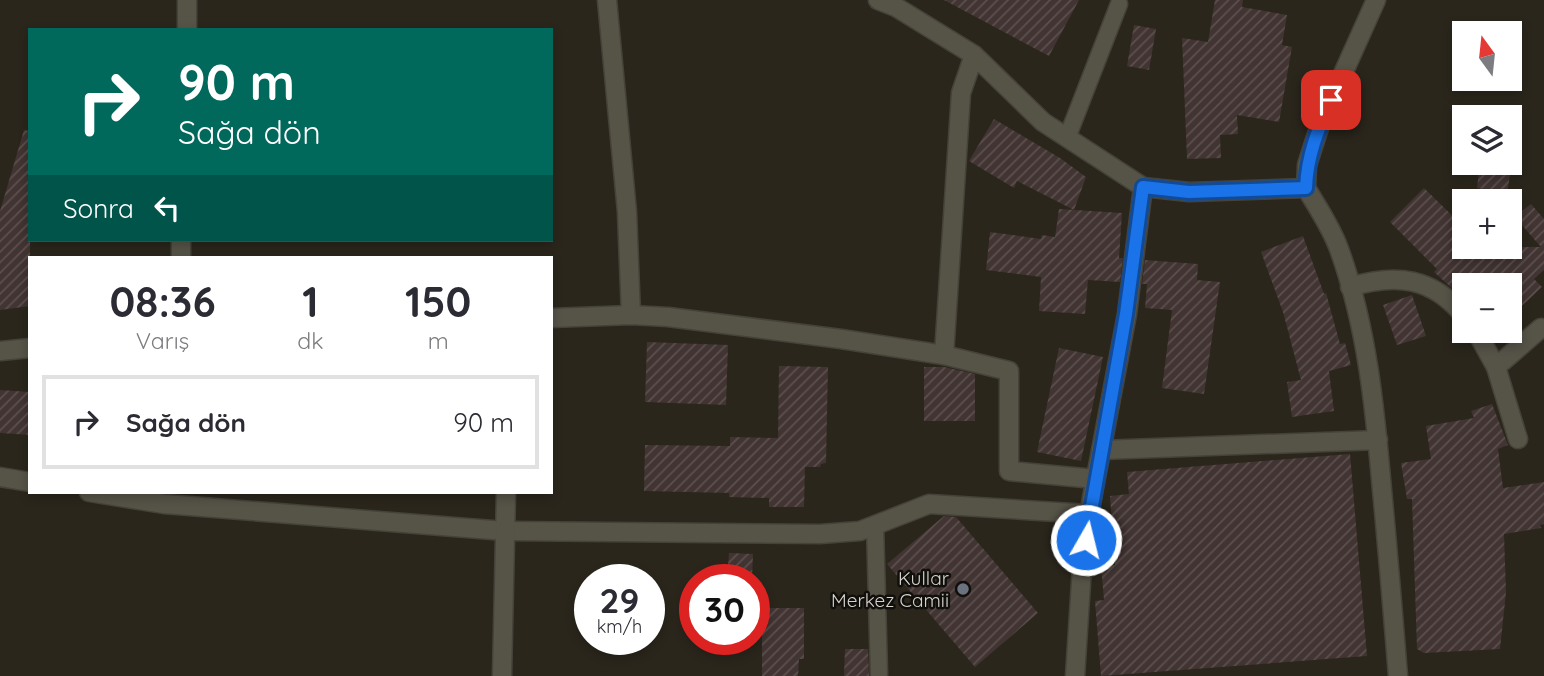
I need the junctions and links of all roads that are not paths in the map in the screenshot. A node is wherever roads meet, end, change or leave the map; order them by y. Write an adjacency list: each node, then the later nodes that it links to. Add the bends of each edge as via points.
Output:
1 (187, 0): 6 (street)
2 (607, 0): 13 (street, via 627,212)
3 (878, 0): 7 (street)
4 (1376, 0): 10 (street, via 1316,135)
5 (1119, 4): 8 (lane)
6 (187, 28)
7 (974, 55): 8 (street, via 1042,122); 19 (street, via 961,93)
8 (1067, 138): 9 (street)
9 (1143, 187): 10 (street, via 1189,192); 23 (street)
10 (1306, 188): 11 (street, via 1330,228)
11 (1350, 287): 12 (street, via 1375,279 1415,281 1434,289); 22 (street)
12 (1452, 305)
13 (631, 315): 14 (street); 19 (street)
14 (553, 318)
15 (1541, 328): 20 (street)
16 (1483, 343): 20 (street)
17 (28, 348): 18 (street)
18 (0, 351)
19 (944, 355): 25 (street, via 1009,371 1009,471)
20 (1496, 367): 21 (street)
21 (1518, 439)
22 (1378, 440): 23 (street); 35 (street)
23 (1101, 450): 25 (street)
24 (0, 477): 26 (street)
25 (1095, 479): 29 (street)
26 (28, 482)
27 (102, 494): 31 (street, via 164,504)
28 (506, 494): 31 (street)
29 (1089, 514): 30 (street, via 929,504); 34 (street)
30 (875, 525): 31 (street, via 820,534); 32 (lane)
31 (505, 531): 33 (street)
32 (879, 674)
33 (502, 676)
34 (1075, 676)
35 (1398, 676)

